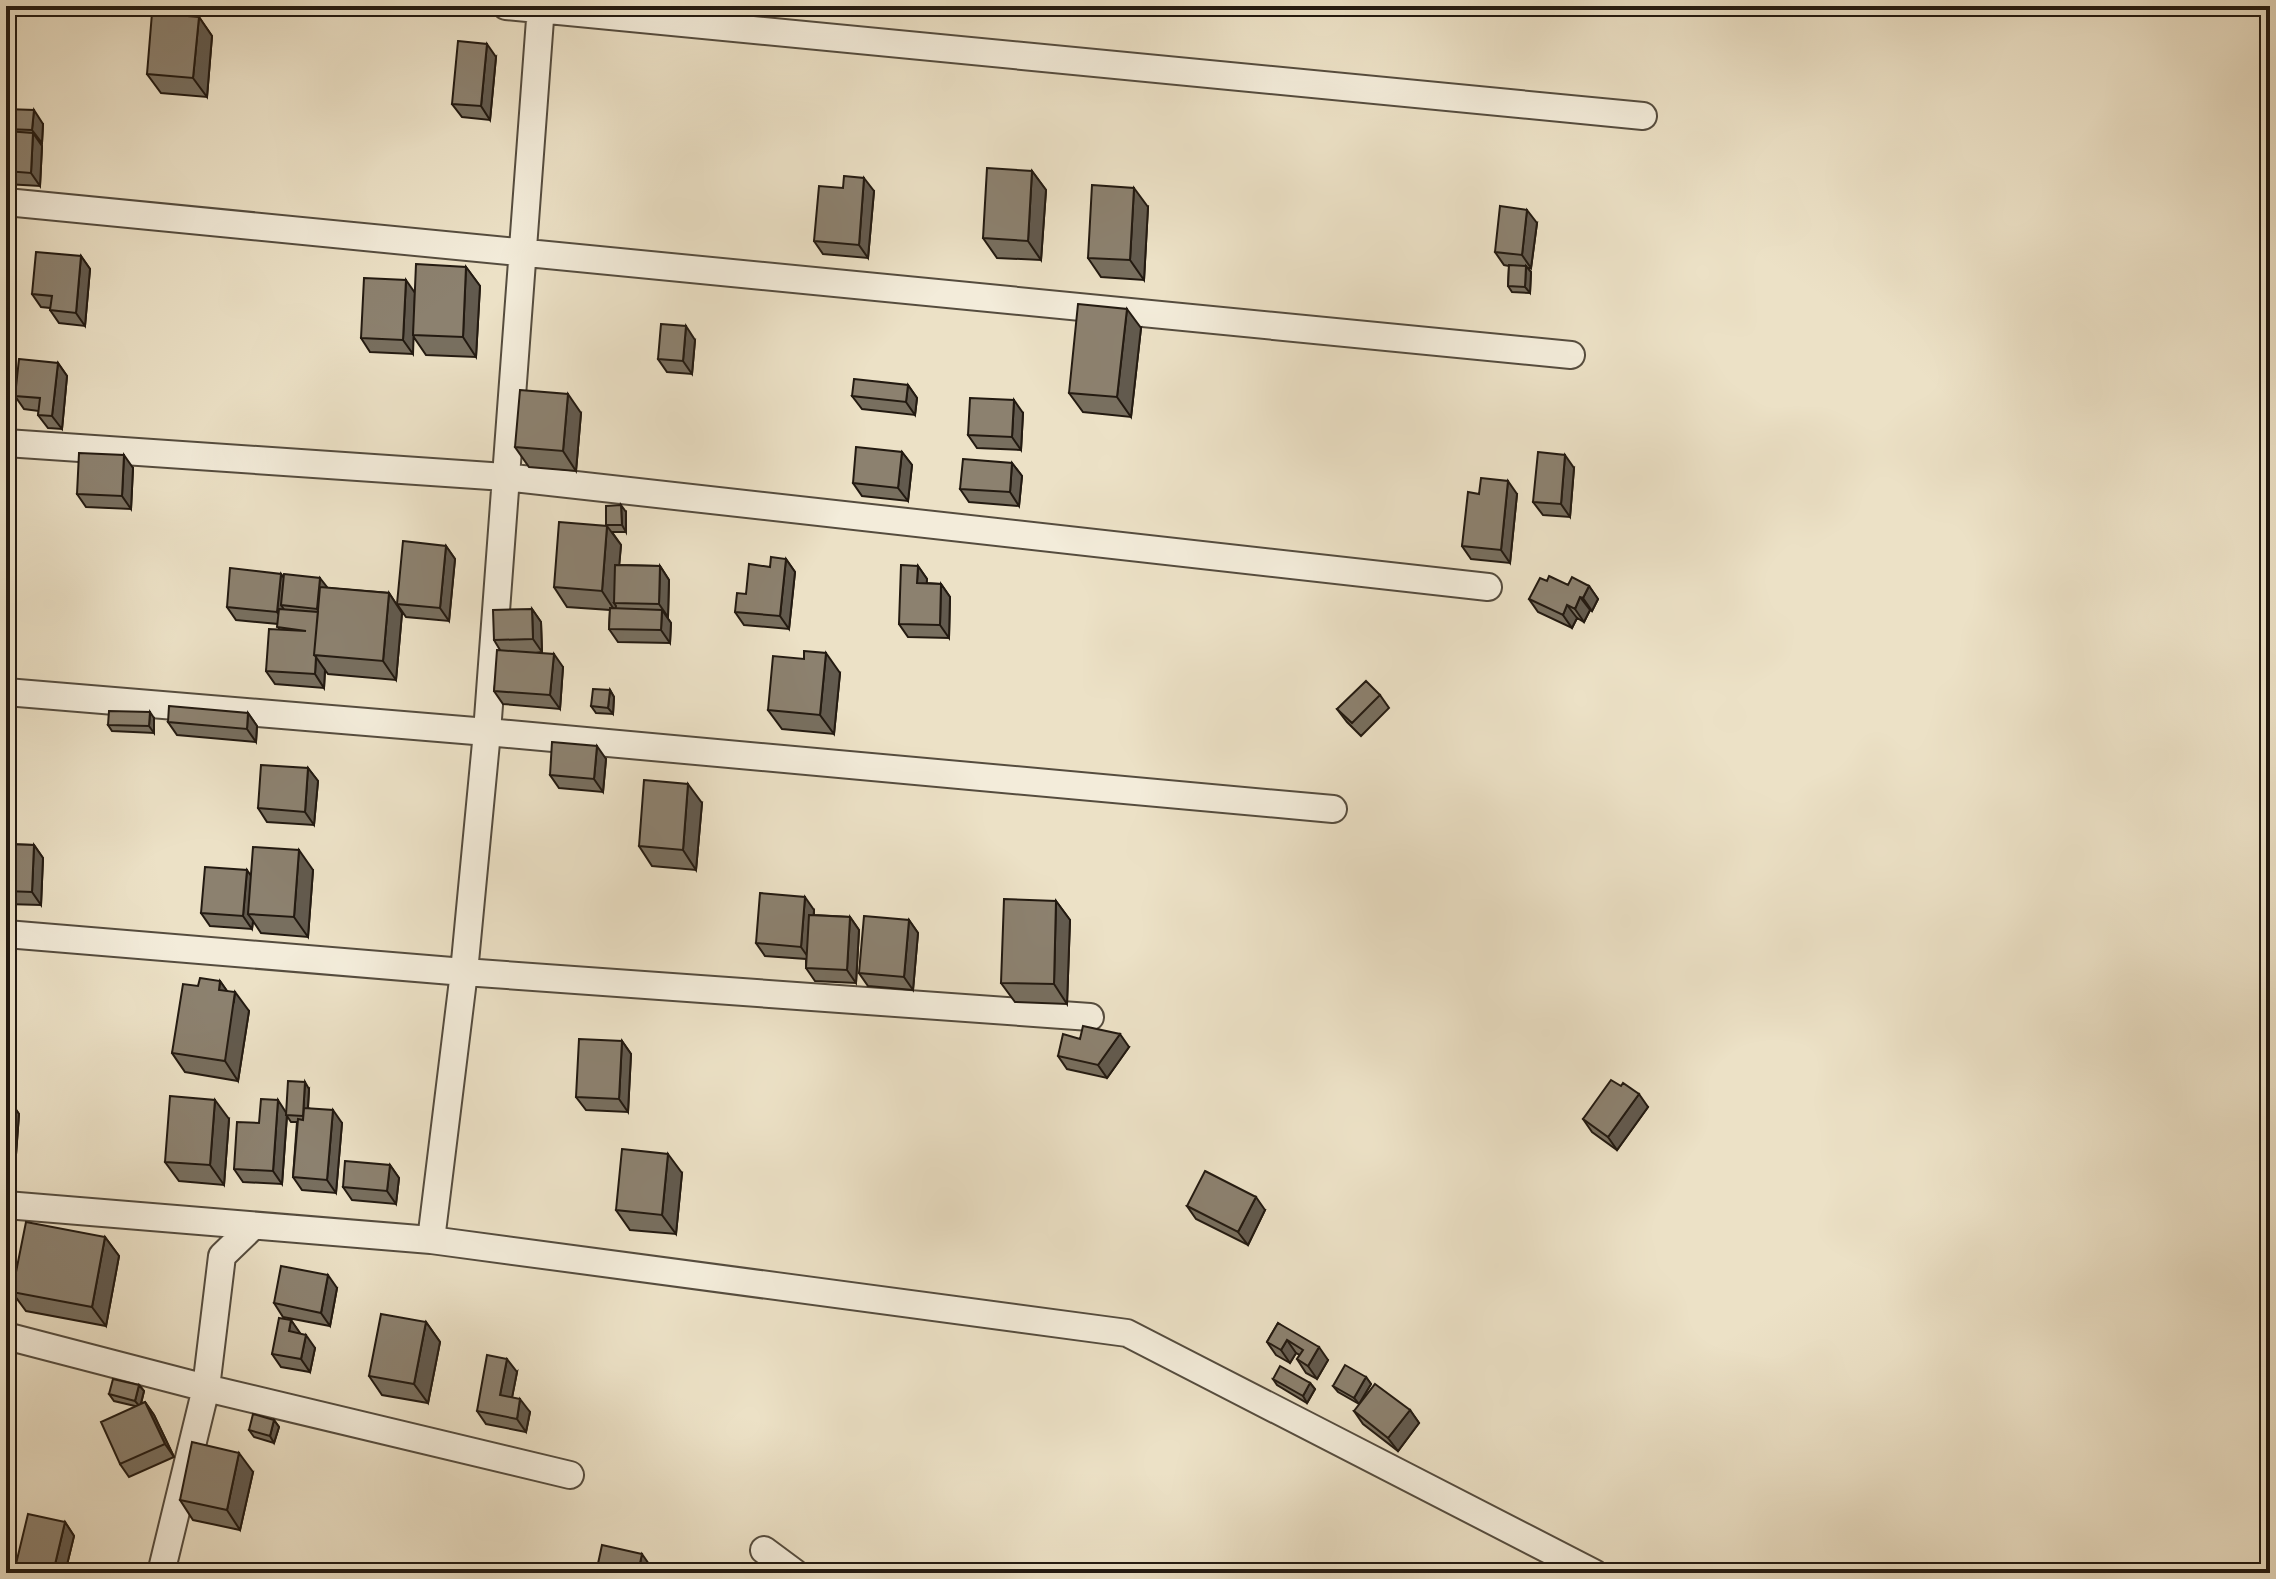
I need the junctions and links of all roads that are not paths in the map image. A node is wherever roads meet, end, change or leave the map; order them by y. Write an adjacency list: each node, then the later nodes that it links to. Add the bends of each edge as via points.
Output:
1 (506, 6): 2 (street)
2 (541, 8): 3 (street); 5 (street)
3 (1643, 116)
4 (6, 202): 5 (street)
5 (524, 252): 6 (street); 8 (street)
6 (1571, 355)
7 (6, 443): 8 (street)
8 (505, 477): 9 (street); 11 (street)
9 (1488, 587)
10 (6, 692): 11 (street)
11 (487, 732): 12 (street); 14 (street)
12 (1333, 809)
13 (6, 934): 14 (street)
14 (464, 972): 15 (street); 18 (street)
15 (1090, 1017)
16 (6, 1205): 17 (street)
17 (253, 1226): 18 (street); 20 (street, via 222,1256)
18 (431, 1240): 25 (street, via 1127,1333)
19 (6, 1336): 20 (street)
20 (206, 1388): 21 (street); 23 (street)
21 (570, 1475)
22 (764, 1550): 24 (street)
23 (161, 1573)
24 (795, 1573)
25 (1594, 1573)

